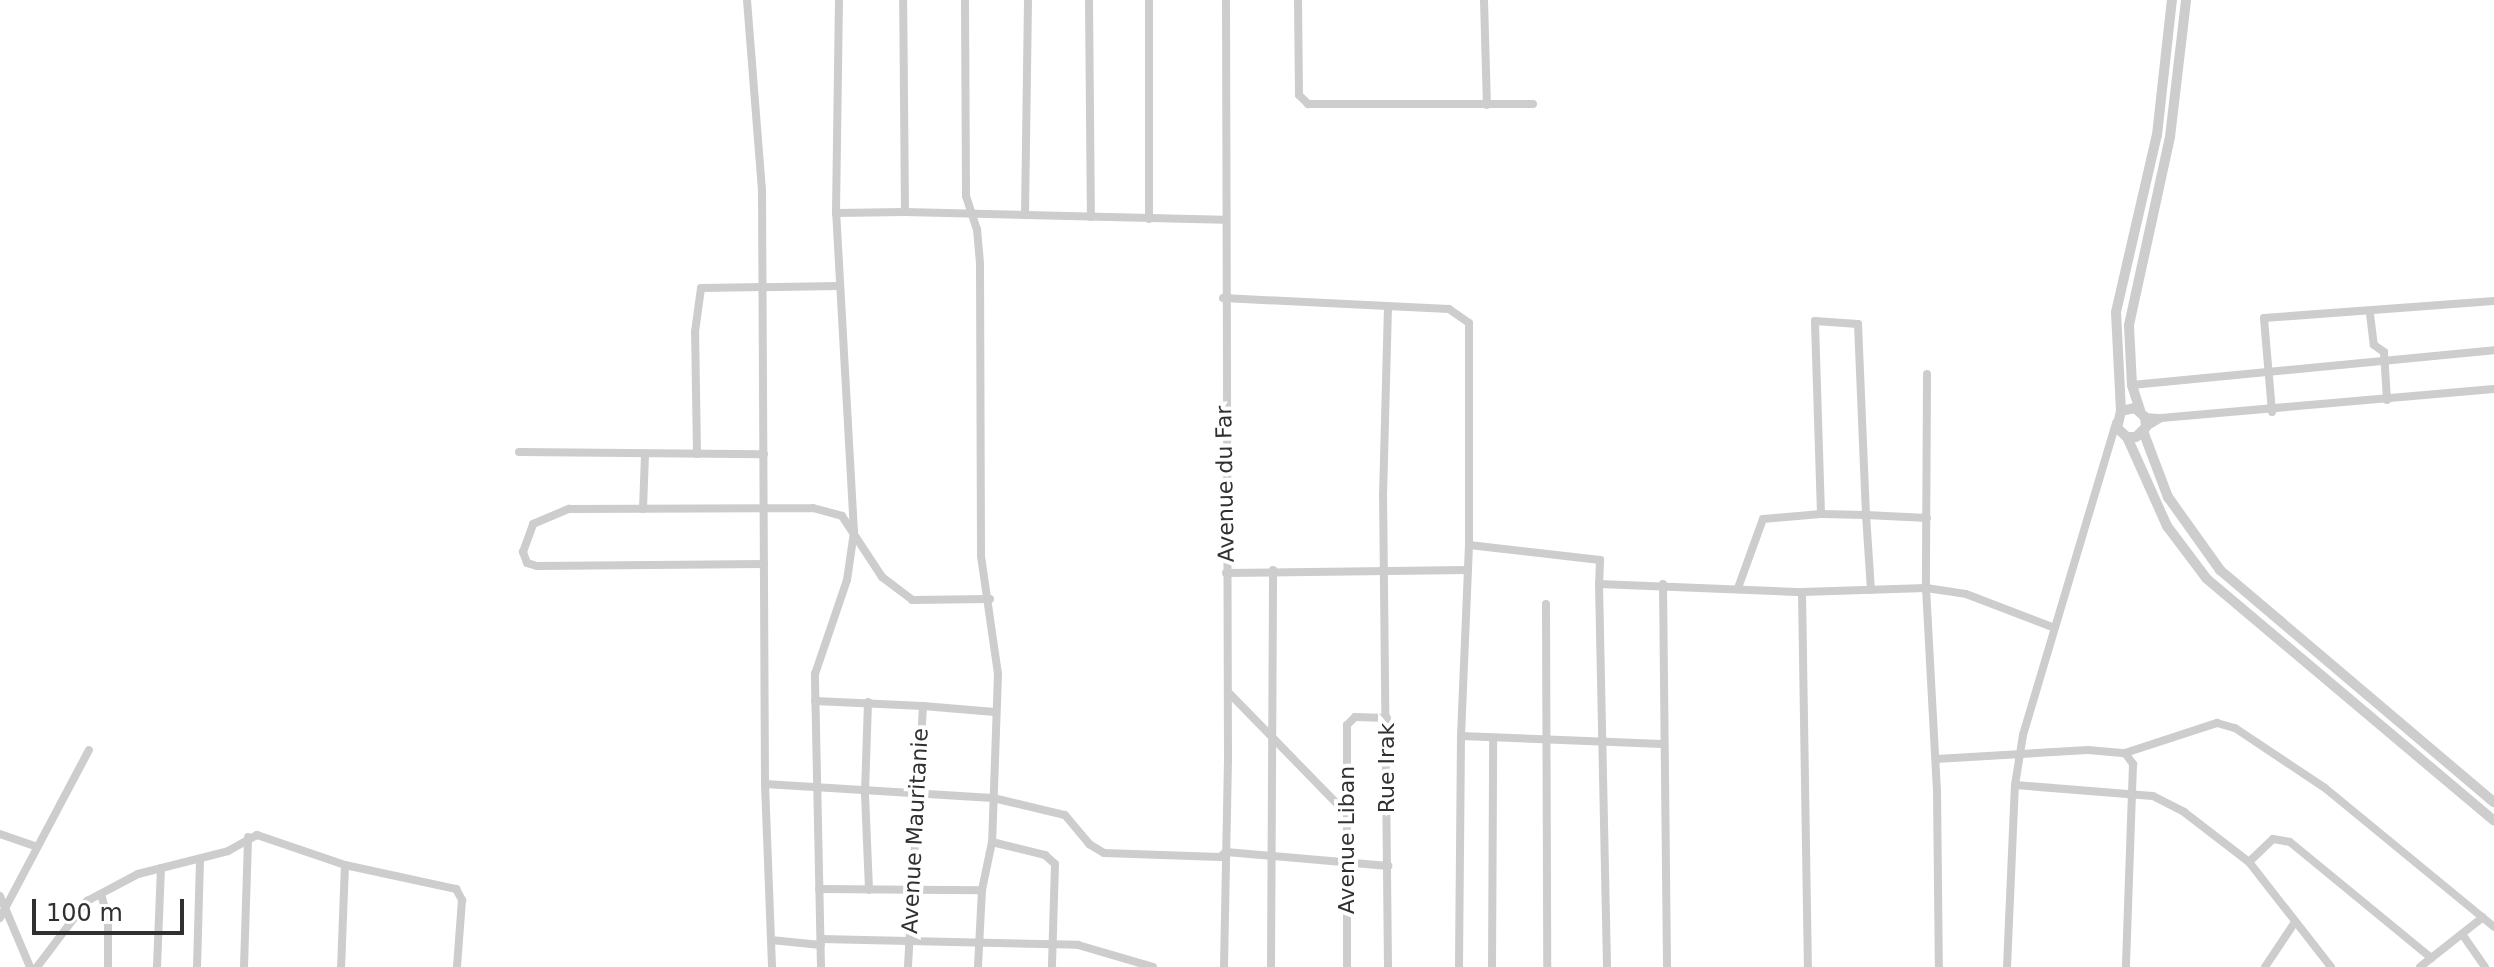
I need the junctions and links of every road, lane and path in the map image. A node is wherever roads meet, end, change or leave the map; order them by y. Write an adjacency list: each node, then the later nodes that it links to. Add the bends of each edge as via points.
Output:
1 (747, 0): 23 (street, via 762,190)
2 (839, 0): 16 (street)
3 (903, 0): 15 (street)
4 (965, 0): 17 (street, via 964,148 966,206)
5 (1028, 0): 18 (street)
6 (1089, 0): 19 (street)
7 (1149, 0): 20 (street)
8 (1226, 0): 21 (street, Avenue du Far)
9 (1298, 0): 14 (street, via 1299,95 1308,104)
10 (1484, 0): 14 (street)
11 (2172, 0): 35 (street, via 2157,135 2116,312)
12 (2186, 0): 32 (street, via 2170,137 2133,293)
13 (1533, 104): 14 (street)
14 (1487, 105)
15 (905, 212): 16 (street); 17 (street)
16 (836, 213): 22 (street)
17 (972, 213): 18 (street); 63 (street, via 980,265 981,556)
18 (1025, 215): 19 (street)
19 (1091, 217): 20 (street)
20 (1149, 219): 21 (street)
21 (1223, 220): 24 (street, Avenue du Far)
22 (839, 286): 23 (street); 50 (street)
23 (762, 287): 42 (street, via 707,286 697,297); 43 (street)
24 (1223, 298): 26 (street); 56 (street, Avenue du Far)
25 (2494, 301): 27 (street)
26 (1388, 306): 51 (street, via 1458,310 1469,323); 53 (street, Rue Irak)
27 (2370, 314): 29 (street, via 2374,345); 30 (street, via 2264,318)
28 (2494, 350): 29 (street)
29 (2385, 360): 30 (street); 34 (street)
30 (2271, 372): 32 (street); 36 (street)
31 (1927, 374): 49 (street)
32 (2132, 385): 37 (street)
33 (2494, 389): 34 (street)
34 (2387, 400): 36 (street)
35 (2121, 411): 37 (street); 38 (street)
36 (2272, 412): 37 (street)
37 (2144, 421): 39 (street); 89 (street, via 2168,497 2220,570)
38 (2116, 423): 39 (street); 44 (street)
39 (2125, 436): 44 (street); 91 (street, via 2162,516 2207,579)
40 (519, 452): 41 (street)
41 (645, 454): 42 (street); 46 (street)
42 (697, 454): 43 (street)
43 (764, 454): 45 (street)
44 (2101, 461): 65 (street)
45 (767, 508): 46 (street); 50 (street, via 825,509 842,516); 52 (street)
46 (643, 509): 52 (street, via 554,512 527,532 524,560 537,566)
47 (1821, 514): 48 (street); 48 (street, via 1815,321 1858,324); 59 (street, via 1763,519)
48 (1866, 515): 49 (street); 61 (street)
49 (1927, 518): 60 (street)
50 (854, 532): 63 (street, via 882,577 912,600); 67 (street, via 847,580 819,654)
51 (1469, 545): 55 (street); 57 (street, via 1600,560)
52 (764, 564): 82 (street)
53 (1384, 569): 54 (street); 55 (street); 71 (street, Rue Irak)
54 (1273, 570): 56 (street); 74 (street)
55 (1468, 570): 72 (street)
56 (1226, 573): 66 (street, Avenue du Far)
57 (1599, 584): 58 (street); 76 (street)
58 (1663, 584): 59 (street); 77 (street)
59 (1738, 588): 62 (street)
60 (1926, 588): 61 (street); 65 (street, via 1979,598); 81 (street)
61 (1871, 590): 62 (street)
62 (1802, 592): 147 (street)
63 (990, 599): 70 (street, via 998,674)
64 (1546, 604): 75 (street)
65 (2055, 628): 80 (street)
66 (1227, 692): 74 (street); 96 (street, Avenue du Far)
67 (815, 701): 68 (street, Avenue Mauritanie); 84 (street)
68 (868, 702): 69 (street, Avenue Mauritanie); 86 (street)
69 (923, 706): 70 (street); 87 (street, Avenue Mauritanie)
70 (995, 712): 88 (street)
71 (1387, 718): 90 (street, Avenue Liban, via 1355,717 1346,730); 102 (street, Rue Irak)
72 (1461, 736): 73 (street); 142 (street)
73 (1493, 738): 75 (street); 143 (street)
74 (1274, 740): 90 (street); 97 (street)
75 (1547, 742): 76 (street); 144 (street)
76 (1601, 742): 77 (street); 145 (street)
77 (1662, 744): 146 (street)
78 (89, 750): 95 (street)
79 (2125, 753): 80 (street); 85 (street, via 2133,764); 111 (street, via 2217,723 2235,728 2325,788)
80 (2020, 754): 81 (street); 83 (street)
81 (1936, 759): 148 (street)
82 (765, 784): 84 (street); 116 (street)
83 (2015, 785): 85 (street); 149 (street)
84 (817, 789): 86 (street); 104 (street)
85 (2132, 793): 100 (street, via 2153,796 2184,812); 150 (street)
86 (865, 794): 87 (street); 106 (street)
87 (920, 795): 88 (street); 105 (street, Avenue Mauritanie)
88 (993, 798): 94 (street); 96 (street, via 1065,815 1089,844 1104,853 1220,857)
89 (2494, 802)
90 (1348, 815): 99 (street, Avenue Liban)
91 (2494, 821)
92 (0, 834): 95 (street)
93 (248, 837): 98 (street); 101 (street, via 267,836); 128 (street)
94 (992, 842): 107 (street); 120 (street, via 1045,855 1055,864)
95 (37, 847): 110 (street)
96 (1226, 852): 97 (street); 138 (street, Avenue du Far)
97 (1268, 855): 99 (street); 139 (street)
98 (200, 860): 103 (street); 127 (street)
99 (1347, 860): 102 (street); 140 (street, Avenue Liban)
100 (2249, 862): 113 (street); 122 (street, via 2273,839 2290,842)
101 (345, 865): 129 (street); 130 (street, via 456,889 462,900)
102 (1388, 866): 141 (street, Rue Irak)
103 (161, 868): 108 (street); 126 (street)
104 (819, 889): 106 (street); 119 (street)
105 (912, 889): 106 (street); 107 (street); 117 (street, Avenue Mauritanie)
106 (869, 890)
107 (982, 890): 118 (street)
108 (101, 894): 124 (street, via 76,911); 125 (street, via 108,920)
109 (0, 897): 110 (street)
110 (6, 909): 112 (street); 123 (street)
111 (2483, 917): 114 (street); 115 (street)
112 (0, 918)
113 (2295, 922): 151 (street); 152 (street)
114 (2494, 927)
115 (2462, 934): 122 (street); 154 (street)
116 (771, 940): 119 (street); 131 (street)
117 (909, 940): 118 (street); 119 (street); 133 (street, Avenue Mauritanie)
118 (979, 941): 120 (street); 134 (street)
119 (821, 942): 132 (street)
120 (1053, 943): 121 (street); 135 (street)
121 (1107, 955): 136 (street); 137 (street)
122 (2431, 958): 153 (street)
123 (30, 967)
124 (37, 967)
125 (108, 967)
126 (157, 967)
127 (197, 967)
128 (244, 967)
129 (341, 967)
130 (457, 967)
131 (772, 967)
132 (821, 967)
133 (908, 967)
134 (978, 967)
135 (1052, 967)
136 (1115, 967)
137 (1153, 967)
138 (1224, 967)
139 (1271, 967)
140 (1347, 967)
141 (1388, 967)
142 (1459, 967)
143 (1492, 967)
144 (1547, 967)
145 (1607, 967)
146 (1667, 967)
147 (1808, 967)
148 (1939, 967)
149 (2007, 967)
150 (2126, 967)
151 (2265, 967)
152 (2331, 967)
153 (2420, 967)
154 (2485, 967)

